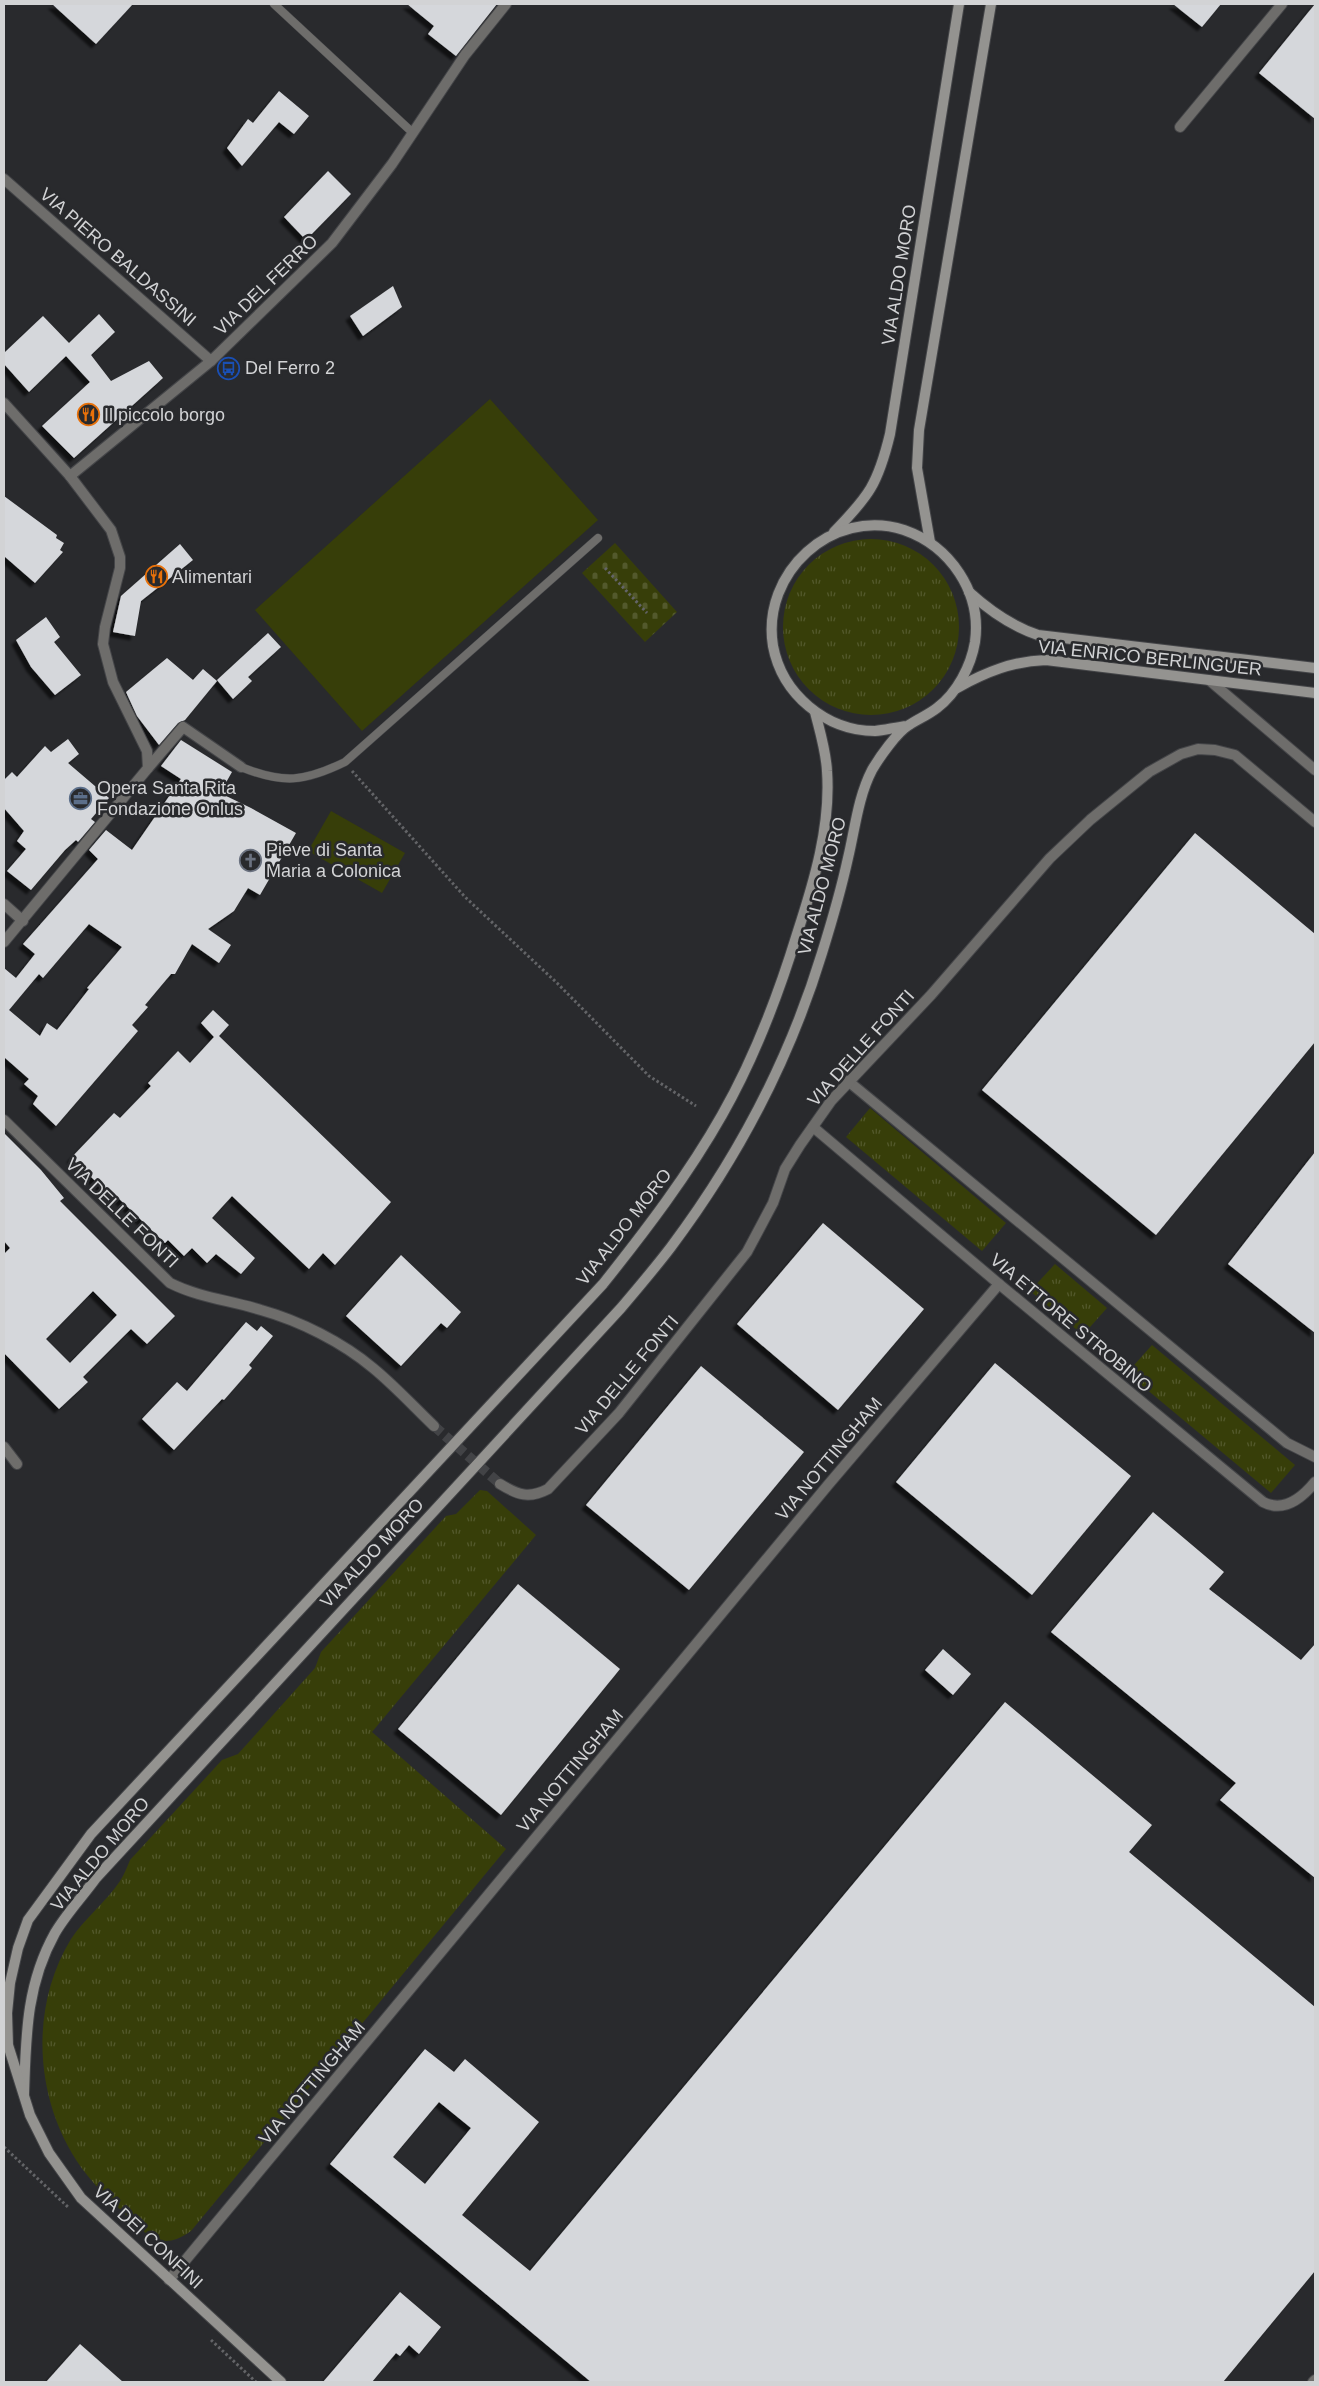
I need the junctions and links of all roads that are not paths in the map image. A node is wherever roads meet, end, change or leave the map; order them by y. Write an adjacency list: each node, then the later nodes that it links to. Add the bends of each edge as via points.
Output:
1 (274, 4): 7 (lane)
2 (506, 4): 7 (street, VIA DEL FERRO, via 465,55)
3 (959, 4): 12 (street, VIA ALDO MORO, via 888,444 876,481 861,504)
4 (991, 4): 14 (street, via 919,430 917,468)
5 (1282, 4): 6 (street)
6 (1180, 128)
7 (413, 133): 9 (street, VIA DEL FERRO, via 332,244)
8 (4, 179): 9 (street, VIA PIERO BALDASSINI)
9 (211, 361): 11 (street, VIA DEL FERRO)
10 (4, 403): 11 (street)
11 (70, 476): 23 (street, via 111,530 120,557 103,644 113,682 147,751)
12 (833, 534): 14 (street, via 882,526 899,529); 20 (street, via 817,543 791,568 782,584 772,618 773,645 781,671 790,687)
13 (598, 538): 22 (lane, via 345,762 318,775 292,779 264,776)
14 (930, 542): 15 (street, via 954,564)
15 (969, 592): 16 (street, VIA ENRICO BERLINGUER, via 1001,618 1038,635); 18 (street, via 975,616 975,642 968,666)
16 (1315, 668)
17 (1209, 680): 18 (street, VIA ENRICO BERLINGUER, via 1046,660 1002,667); 19 (street, VIA ENRICO BERLINGUER); 24 (street)
18 (956, 688): 21 (street, via 940,706)
19 (1315, 693)
20 (815, 712): 21 (street, via 854,729 876,731); 39 (street, VIA ALDO MORO, via 827,773 826,812 814,877 766,1026 722,1115 676,1188 603,1284 91,1834 28,1920 14,1965 7,2013 8,2045)
21 (907, 726): 39 (street, VIA ALDO MORO, via 874,767 864,788 822,955 796,1029 770,1085 725,1166 671,1247 621,1308 96,1878 56,1931 32,1988)
22 (241, 767): 23 (street, via 183,727)
23 (148, 768): 27 (street)
24 (1315, 770)
25 (1315, 822): 29 (street, VIA DELLE FONTI, via 1235,755 1216,750 1181,754 1149,772 1050,858 931,995)
26 (4, 904): 27 (street)
27 (23, 921): 28 (street)
28 (4, 942)
29 (848, 1081): 31 (street, VIA DELLE FONTI); 35 (street, via 1287,1443)
30 (4, 1120): 33 (street, VIA DELLE FONTI, via 170,1283 191,1294 285,1318 335,1342 372,1367)
31 (813, 1127): 32 (street, VIA ETTORE STROBINO); 38 (street, VIA DELLE FONTI, via 785,1169 773,1203 747,1252 618,1413 548,1488 526,1496)
32 (999, 1284): 37 (street, VIA ETTORE STROBINO, via 1263,1502 1282,1507); 40 (street, VIA NOTTINGHAM, via 828,1485)
33 (434, 1426)
34 (4, 1447): 36 (street)
35 (1315, 1457)
36 (17, 1464)
37 (1315, 1482)
38 (500, 1484)
39 (24, 2094): 40 (street, VIA DEI CONFINI, via 40,2136 81,2198)
40 (169, 2280): 41 (street, VIA DEI CONFINI)
41 (281, 2382)

